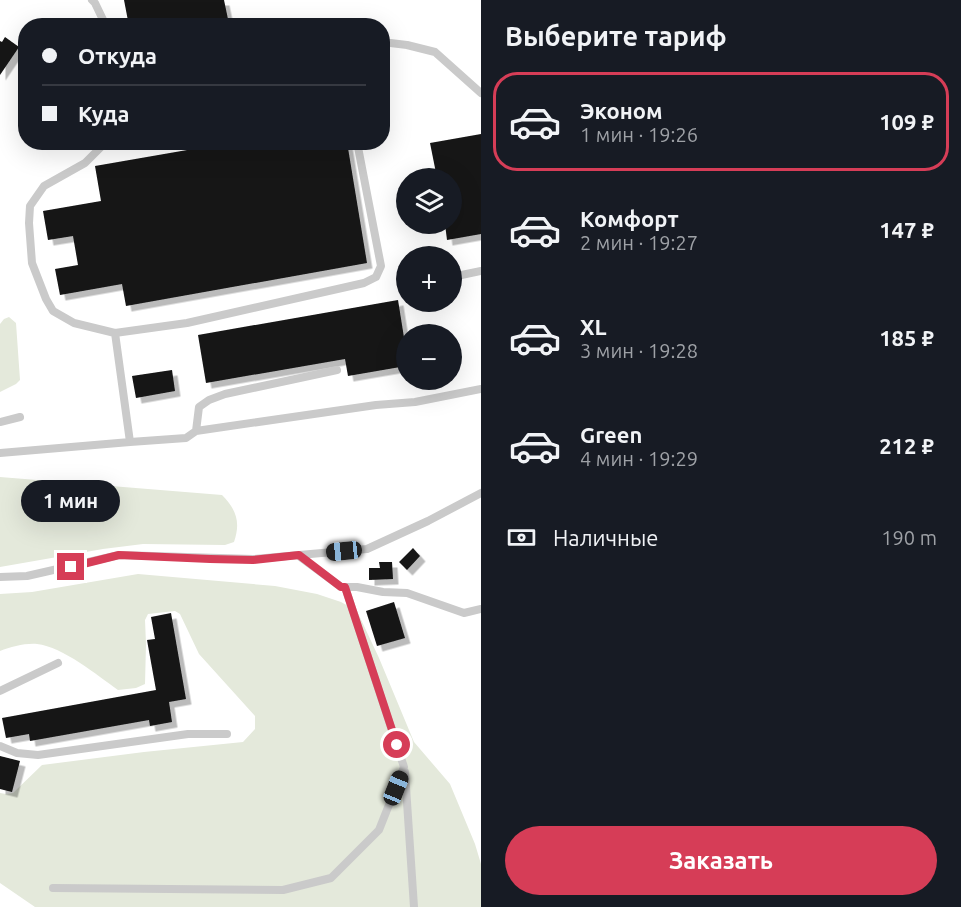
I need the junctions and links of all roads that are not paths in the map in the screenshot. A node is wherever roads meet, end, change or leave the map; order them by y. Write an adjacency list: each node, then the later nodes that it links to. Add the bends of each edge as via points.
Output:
1 (92, 0): 2 (lane)
2 (102, 18)
3 (390, 43): 4 (lane, via 435,52)
4 (481, 93)
5 (98, 150): 9 (lane, via 85,163 44,186 30,206 32,263 53,311 74,323)
6 (359, 150): 9 (lane, via 381,266 376,277 187,323)
7 (481, 271): 8 (lane)
8 (462, 275)
9 (115, 333): 15 (lane)
10 (336, 370): 14 (lane, via 209,400 199,407)
11 (481, 389): 14 (lane, via 415,402)
12 (20, 417): 13 (lane)
13 (0, 423)
14 (196, 431): 15 (lane, via 186,438)
15 (130, 442): 16 (lane)
16 (0, 453)
17 (481, 493): 18 (lane, via 367,549)
18 (299, 555): 19 (lane, via 253,560 119,555 27,576); 20 (lane)
19 (0, 577)
20 (345, 587): 21 (lane, via 406,593 464,613); 26 (lane)
21 (481, 609)
22 (58, 663): 23 (lane)
23 (0, 691)
24 (227, 734): 25 (lane, via 188,734 38,755)
25 (0, 746)
26 (404, 767): 27 (lane, via 379,830 332,878 283,890); 28 (lane)
27 (53, 888)
28 (414, 907)

